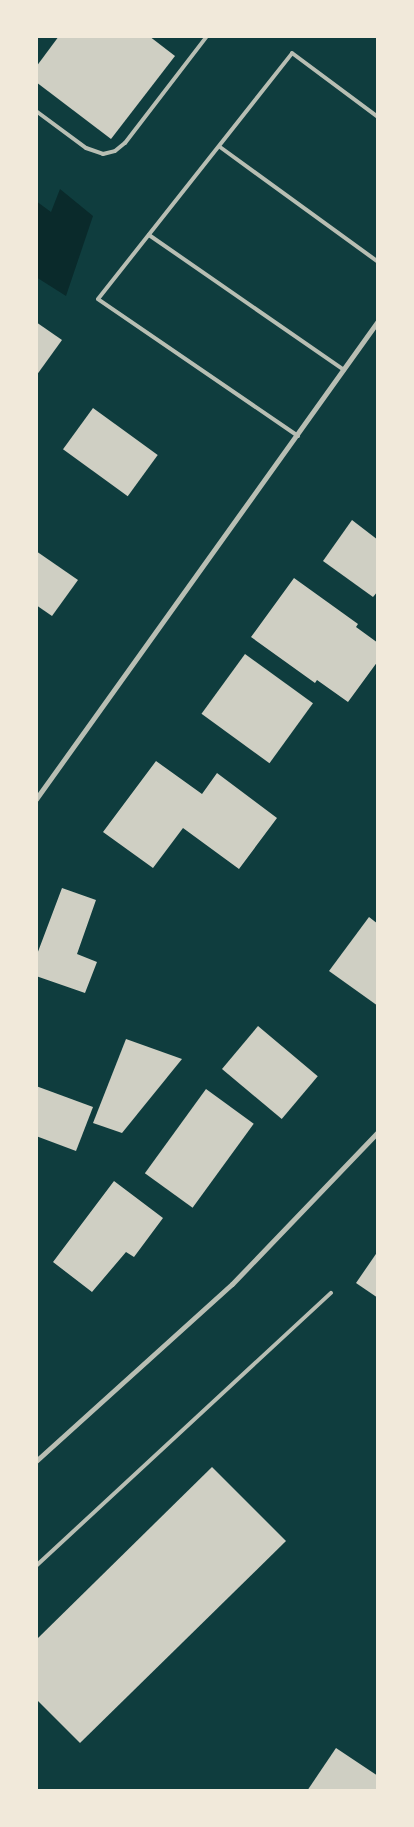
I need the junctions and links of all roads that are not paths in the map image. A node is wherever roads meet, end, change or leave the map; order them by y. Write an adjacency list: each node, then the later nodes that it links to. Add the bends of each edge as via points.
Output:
1 (207, 36): 2 (lane, via 125,143 115,151 103,154 86,148)
2 (36, 111)
3 (378, 117): 4 (lane, via 292,53)
4 (220, 146): 5 (lane); 6 (lane)
5 (149, 235): 8 (lane); 9 (lane, via 98,299)
6 (378, 262)
7 (378, 322): 8 (street)
8 (344, 370): 9 (street)
9 (298, 436): 10 (street)
10 (36, 799)
11 (378, 1132): 13 (street, via 232,1284)
12 (331, 1293): 14 (lane)
13 (36, 1461)
14 (36, 1566)

